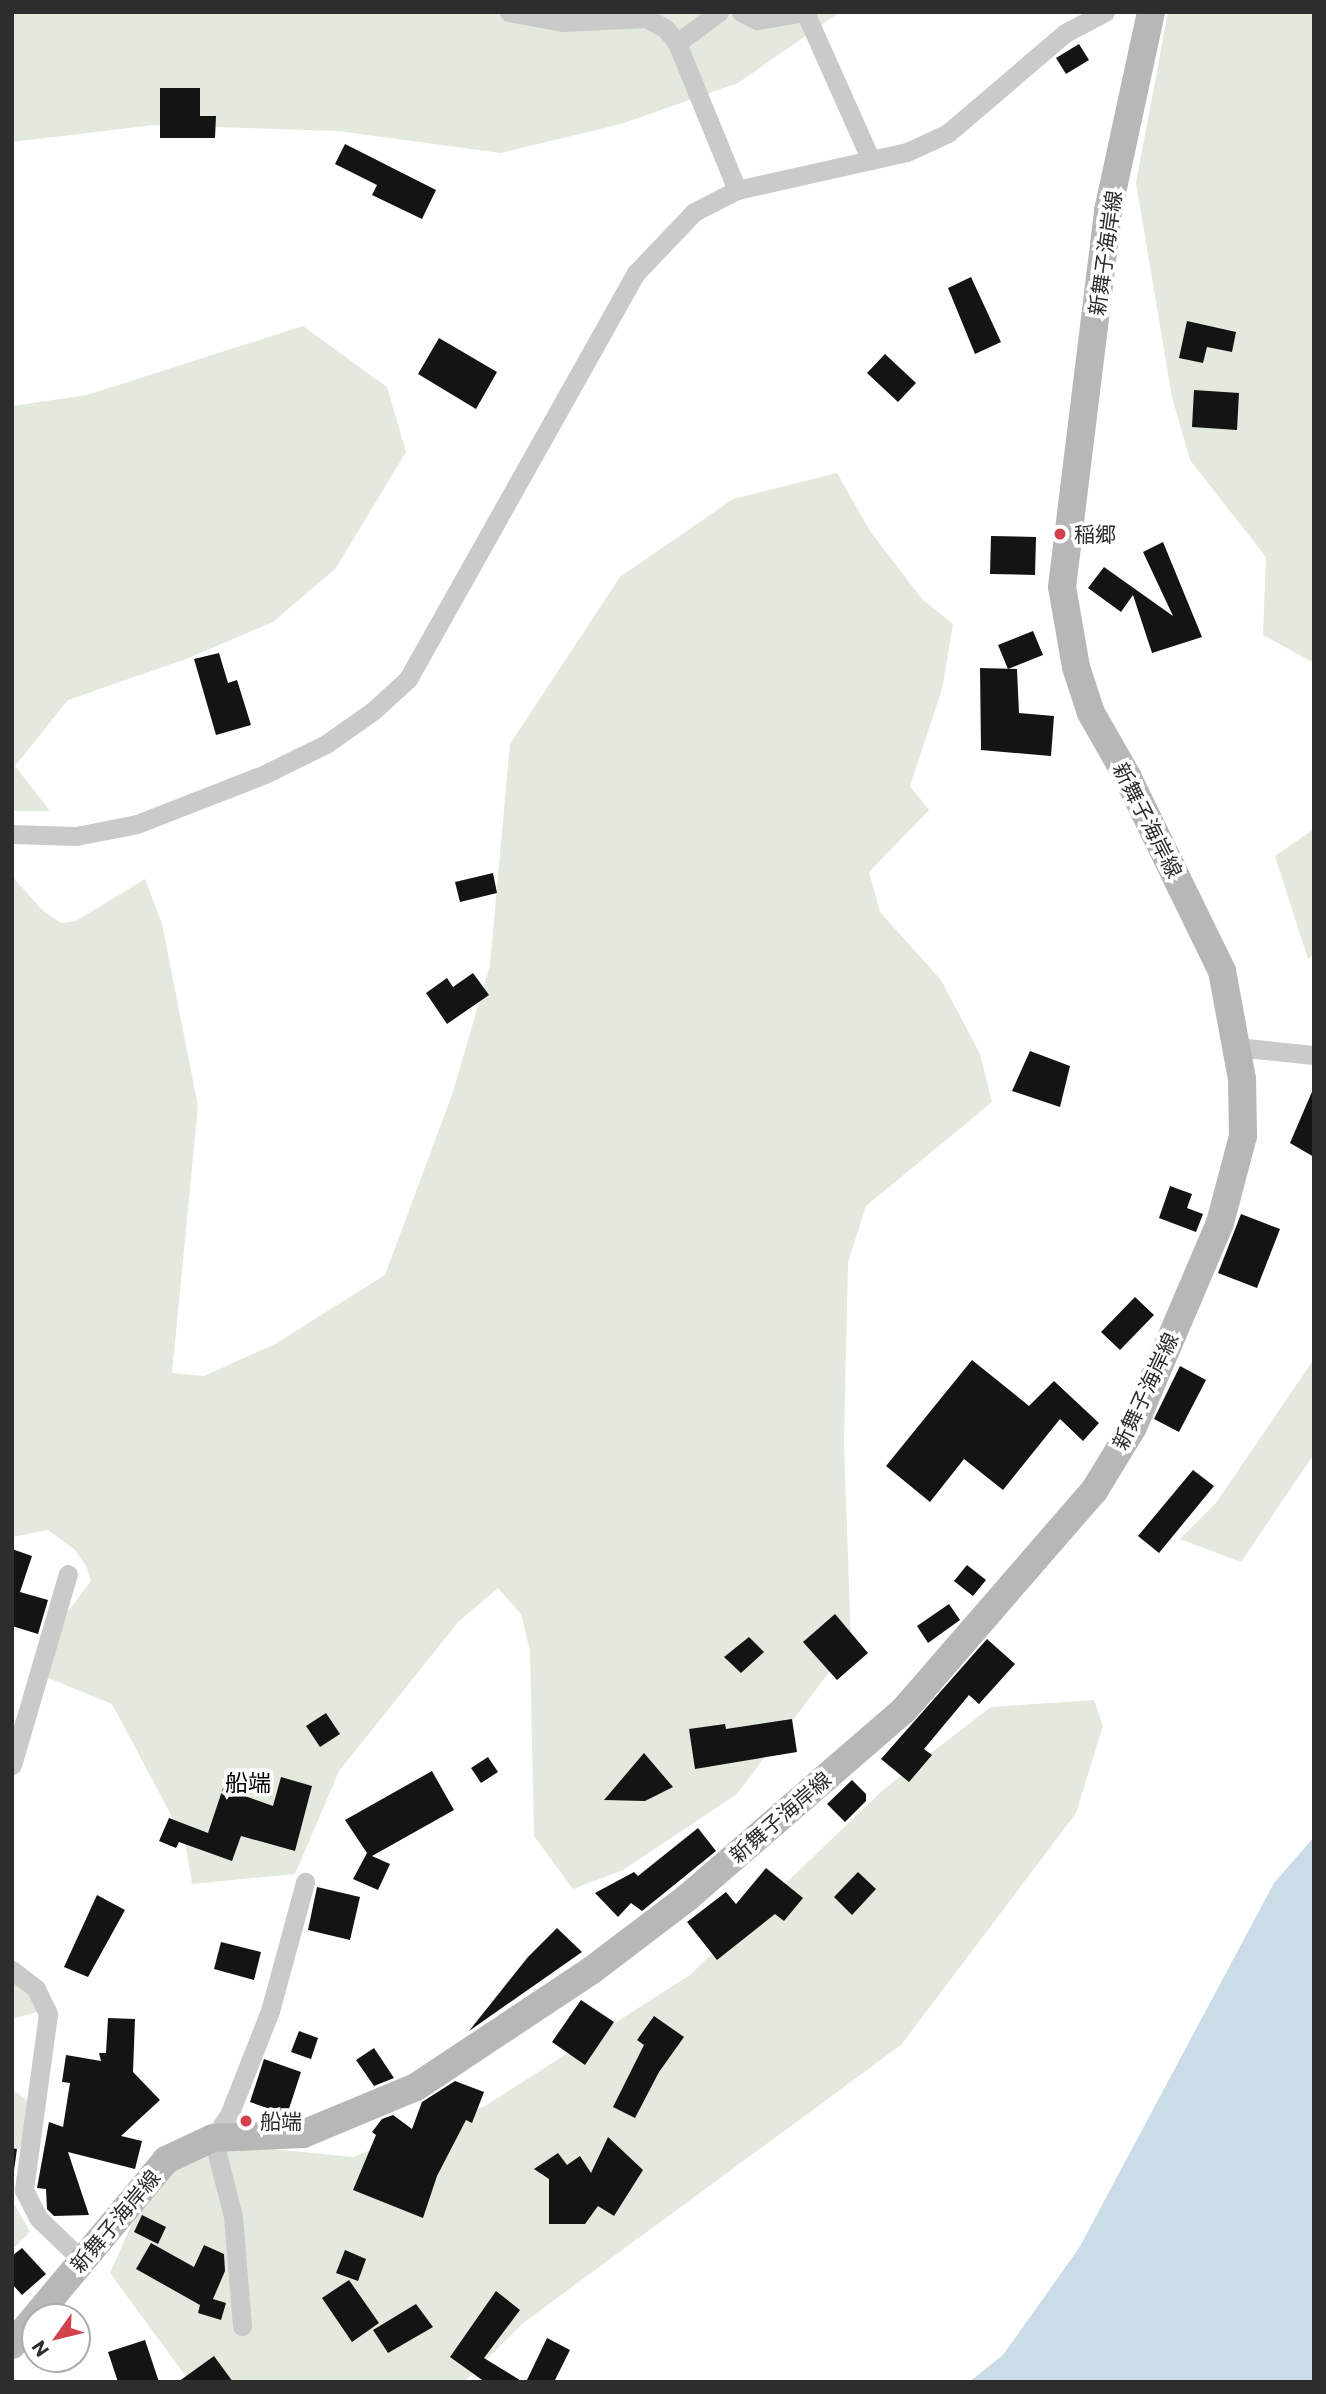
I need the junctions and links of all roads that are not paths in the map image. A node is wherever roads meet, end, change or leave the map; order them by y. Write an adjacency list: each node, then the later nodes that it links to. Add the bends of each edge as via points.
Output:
1 (509, 12): 6 (street, via 563,22 646,18 665,28)
2 (719, 12): 6 (street)
3 (741, 12): 7 (street, via 757,20 804,12)
4 (1105, 12): 7 (street, via 1065,33 948,133 907,152)
5 (1151, 12): 10 (main road, 新舞子海岸線, via 1108,211 1062,587 1076,667 1091,713 1127,776 1222,971)
6 (677, 43): 8 (street)
7 (871, 160): 8 (street)
8 (737, 190): 9 (street, via 694,212 636,273 408,680 326,744 265,774 137,824 76,836)
9 (12, 834)
10 (1236, 1047): 11 (street); 16 (main road, 新舞子海岸線, via 1242,1079 1240,1164 1220,1223 1133,1427 1094,1491 904,1710 688,1897 592,1970 438,2075 366,2112 303,2134)
11 (1314, 1055)
12 (68, 1574): 13 (street)
13 (12, 1765)
14 (305, 1882): 16 (street, via 270,2011 229,2115)
15 (12, 1970): 17 (street, via 36,1989 48,2014 24,2190 38,2218)
16 (213, 2138): 17 (main road, 新舞子海岸線, via 166,2160); 18 (street, via 233,2216)
17 (83, 2261): 19 (main road, 新舞子海岸線)
18 (242, 2326)
19 (12, 2345)

